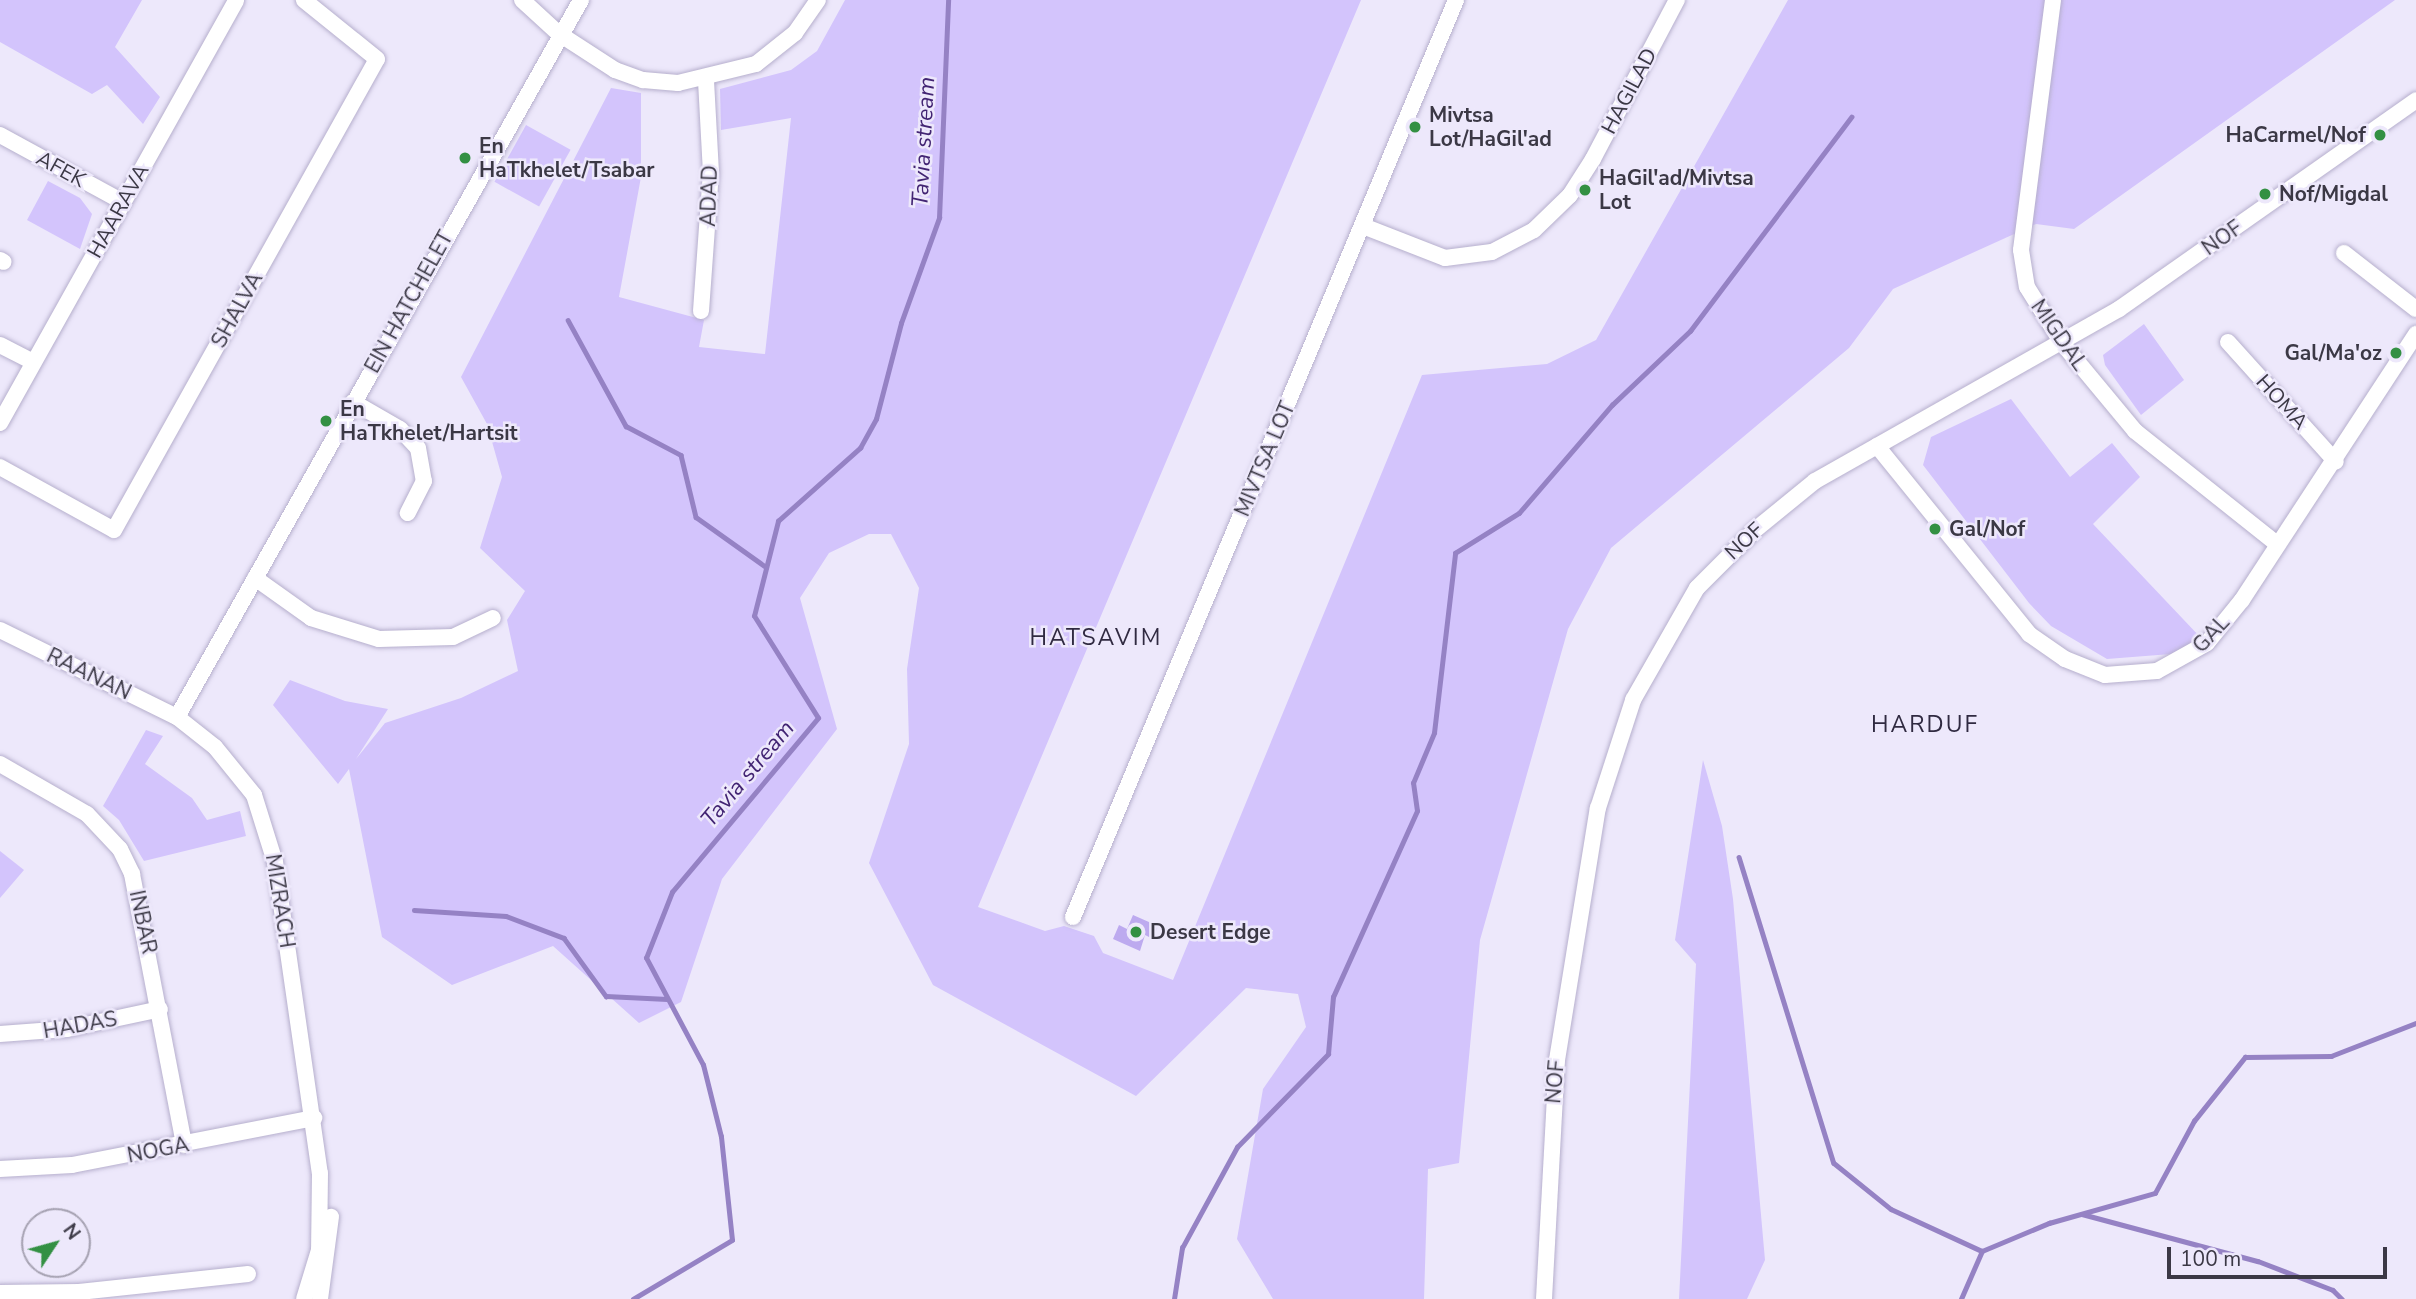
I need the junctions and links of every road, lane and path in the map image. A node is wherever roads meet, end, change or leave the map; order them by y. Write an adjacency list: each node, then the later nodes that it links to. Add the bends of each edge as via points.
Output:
1 (236, 0): 13 (street, HAARAVA)
2 (304, 0): 27 (street, SHALVA, via 377,59 114,530)
3 (522, 0): 9 (street)
4 (581, 0): 9 (street, EIN HATCHELET)
5 (818, 0): 10 (street, via 777,50 756,64)
6 (1456, 0): 14 (street, MIVTSA LOT)
7 (1677, 0): 14 (street, HAGILAD, via 1593,159 1570,195 1534,230 1492,252 1445,258)
8 (2053, 0): 20 (street, MIGDAL, via 2021,250 2026,287)
9 (558, 33): 10 (street, via 615,70 643,80); 23 (street, EIN HATCHELET)
10 (706, 80): 17 (street, ADAD, via 711,173)
11 (2416, 100): 20 (street, NOF, via 2139,296)
12 (0, 135): 13 (street, AFEK)
13 (123, 202): 22 (street, HAARAVA)
14 (1363, 226): 35 (street, MIVTSA LOT)
15 (2344, 253): 16 (street)
16 (2416, 310)
17 (701, 311)
18 (2416, 334): 26 (street, GAL)
19 (2228, 342): 26 (street, HOMA)
20 (2062, 343): 25 (street, NOF); 29 (street, MIGDAL, via 2135,431)
21 (0, 345): 22 (street)
22 (33, 362): 24 (street, HAARAVA)
23 (353, 402): 28 (street, via 400,429 418,448 424,481); 30 (street, EIN HATCHELET)
24 (0, 423)
25 (1877, 446): 29 (street, GAL, via 2029,634 2065,659 2105,675 2157,671 2190,657 2242,600); 46 (street, NOF, via 1786,502 1726,557 1679,617 1628,711 1598,808 1563,1010 1552,1104)
26 (2336, 462): 29 (street, GAL)
27 (0, 467)
28 (408, 513)
29 (2277, 544)
30 (255, 578): 31 (street, via 311,618 379,639 453,637); 33 (street, EIN HATCHELET)
31 (494, 618)
32 (0, 630): 33 (street, RAANAN)
33 (177, 717): 38 (street, MIZRACH, via 239,773 266,825)
34 (0, 764): 36 (street, INBAR, via 65,797 120,849 139,897)
35 (1073, 917)
36 (160, 1009): 37 (street, HADAS, via 67,1029); 39 (street, INBAR)
37 (0, 1034)
38 (313, 1118): 39 (street, NOGA); 44 (street, MIZRACH, via 322,1215); 45 (street, MIZRACH, via 331,1210 331,1244)
39 (184, 1145): 40 (street, NOGA, via 72,1165)
40 (0, 1169)
41 (248, 1274): 43 (street)
42 (0, 1293): 43 (street)
43 (125, 1294)
44 (304, 1299)
45 (320, 1299)
46 (1544, 1299)

